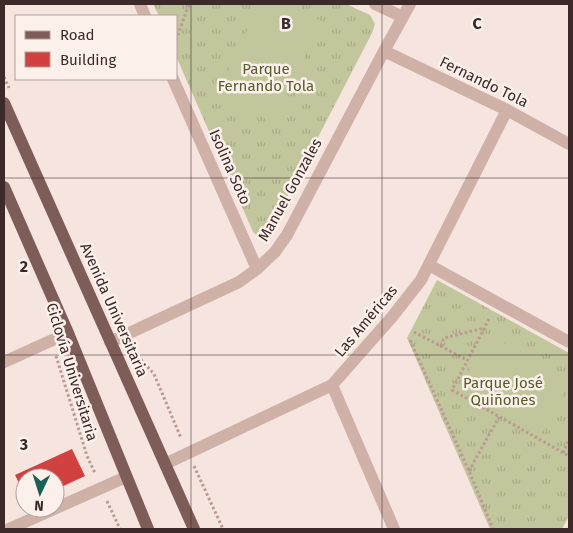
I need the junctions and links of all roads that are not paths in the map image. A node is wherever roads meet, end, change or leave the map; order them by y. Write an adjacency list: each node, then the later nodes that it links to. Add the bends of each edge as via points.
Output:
1 (375, 4): 3 (street)
2 (410, 4): 3 (street, Manuel Gonzales)
3 (403, 17): 4 (street, Manuel Gonzales)
4 (384, 51): 7 (street, Fernando Tola); 11 (street, Manuel Gonzales, via 287,235)
5 (173, 80): 11 (street, Isolina Soto)
6 (4, 103): 13 (main road, Avenida Universitaria)
7 (507, 110): 8 (street, Fernando Tola); 10 (street, Las Américas)
8 (569, 144)
9 (4, 187): 12 (main road)
10 (429, 265): 14 (street); 16 (street, Las Américas, via 392,317)
11 (257, 269): 13 (street, Manuel Gonzales, via 239,282)
12 (68, 333): 15 (street); 18 (main road)
13 (110, 342): 17 (main road, Avenida Universitaria)
14 (569, 342)
15 (4, 362)
16 (332, 386): 17 (street, Las Américas); 22 (street)
17 (165, 464): 21 (main road, Avenida Universitaria)
18 (126, 477): 19 (street); 20 (main road)
19 (9, 529)
20 (148, 529)
21 (194, 529)
22 (394, 529)

